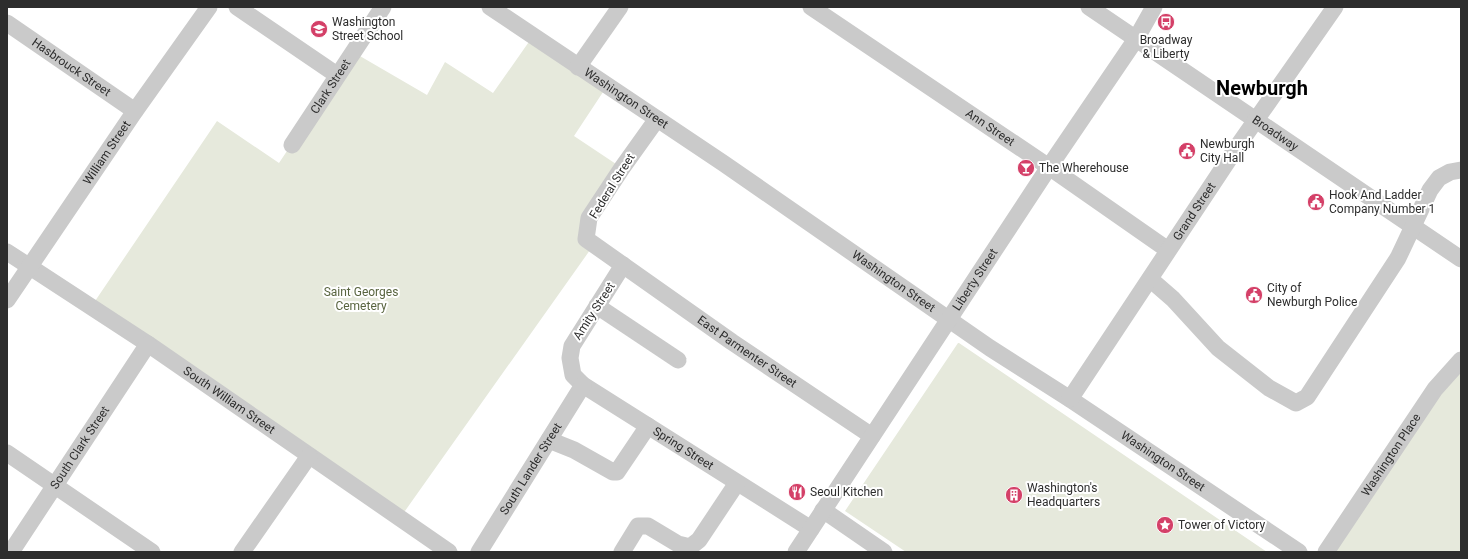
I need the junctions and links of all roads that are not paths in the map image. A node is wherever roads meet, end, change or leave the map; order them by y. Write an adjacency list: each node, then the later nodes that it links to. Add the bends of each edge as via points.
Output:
1 (208, 7): 14 (street, William Street)
2 (236, 7): 13 (street)
3 (383, 7): 13 (street, Clark Street)
4 (490, 7): 12 (street, Washington Street)
5 (620, 7): 12 (street)
6 (811, 7): 18 (street, Ann Street)
7 (1089, 7): 11 (street, Broadway)
8 (1154, 7): 11 (street, Liberty Street)
9 (1335, 7): 16 (street, Grand Street)
10 (7, 23): 14 (street, Hasbrouck Street)
11 (1136, 39): 16 (street, Broadway); 18 (street, Liberty Street)
12 (578, 67): 15 (street, Washington Street)
13 (337, 76): 17 (street, Clark Street)
14 (135, 111): 25 (street, William Street)
15 (657, 119): 24 (street, Federal Street, via 589,218 586,239); 29 (street, Washington Street)
16 (1255, 120): 20 (street, Broadway); 21 (street, Grand Street)
17 (292, 146)
18 (1049, 167): 21 (street, Ann Street); 29 (street, Liberty Street)
19 (1461, 170): 20 (street, via 1439,178 1430,190)
20 (1413, 227): 23 (street, Broadway); 26 (street, via 1398,258 1307,397 1296,403 1269,388 1218,348)
21 (1168, 250): 26 (street, Grand Street)
22 (7, 252): 25 (street, South William Street)
23 (1461, 259)
24 (623, 265): 28 (street, Amity Street); 37 (street, East Parmenter Street)
25 (29, 267): 27 (street, William Street); 30 (street, South William Street)
26 (1150, 278): 35 (street, Grand Street)
27 (7, 300)
28 (597, 306): 31 (street, Amity Street, via 572,346); 32 (street)
29 (950, 319): 35 (street, Washington Street); 37 (street, Liberty Street)
30 (148, 344): 40 (street, South William Street); 42 (street, South Clark Street)
31 (570, 358): 34 (street, Spring Street, via 573,375)
32 (678, 360)
33 (1461, 360): 54 (street, Washington Place, via 1435,389)
34 (583, 385): 36 (street, Spring Street); 38 (street, South Lander Street)
35 (1070, 399): 53 (street, Washington Street)
36 (648, 426): 38 (street, via 617,472); 41 (street, Spring Street)
37 (872, 436): 43 (street, Liberty Street)
38 (549, 440): 49 (street, South Lander Street)
39 (7, 453): 42 (street)
40 (309, 456): 47 (street); 48 (street, South William Street)
41 (737, 483): 44 (street, Spring Street); 50 (street, via 699,540 690,547 678,544 648,526 638,526)
42 (55, 486): 45 (street, South Clark Street); 46 (street)
43 (823, 510): 44 (street, Liberty Street); 52 (street)
44 (811, 530): 51 (street, Liberty Street)
45 (11, 552)
46 (152, 552)
47 (242, 552)
48 (450, 552)
49 (479, 552)
50 (622, 552)
51 (796, 552)
52 (884, 552)
53 (1299, 552)
54 (1326, 552)

